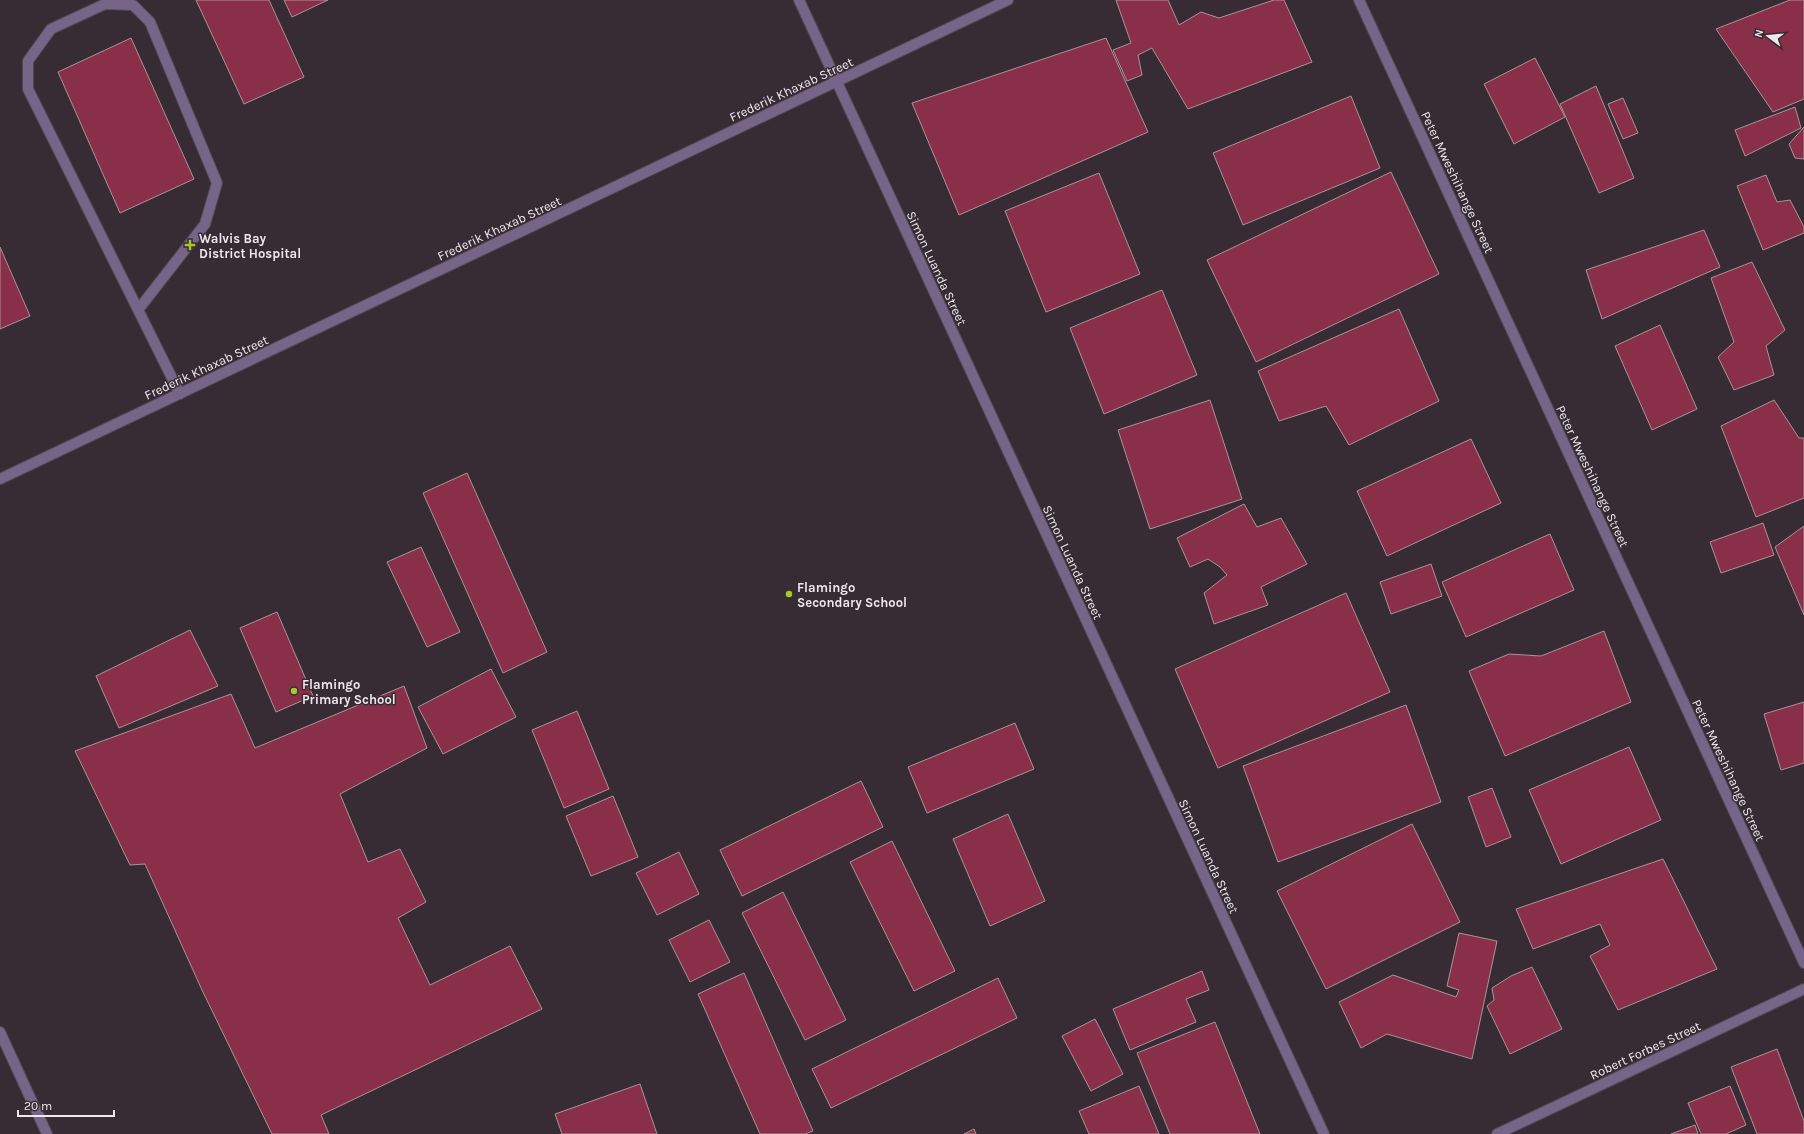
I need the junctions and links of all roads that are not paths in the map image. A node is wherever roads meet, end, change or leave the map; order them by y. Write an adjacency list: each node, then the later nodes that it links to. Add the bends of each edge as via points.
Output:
1 (799, 0): 4 (street, Simon Luanda Street)
2 (1008, 0): 4 (street, Frederik Khaxab Street)
3 (1359, 0): 8 (street, Peter Mweshihange Street)
4 (837, 82): 6 (street, Frederik Khaxab Street); 12 (street, Simon Luanda Street)
5 (138, 310): 5 (street, via 28,89 28,61 51,29 105,4 133,5 150,22 217,183 205,224); 6 (street)
6 (180, 394): 7 (street, Frederik Khaxab Street)
7 (0, 479)
8 (1804, 963)
9 (1804, 989): 13 (street, Robert Forbes Street)
10 (0, 1032): 11 (street)
11 (47, 1134)
12 (1324, 1134)
13 (1497, 1134)

